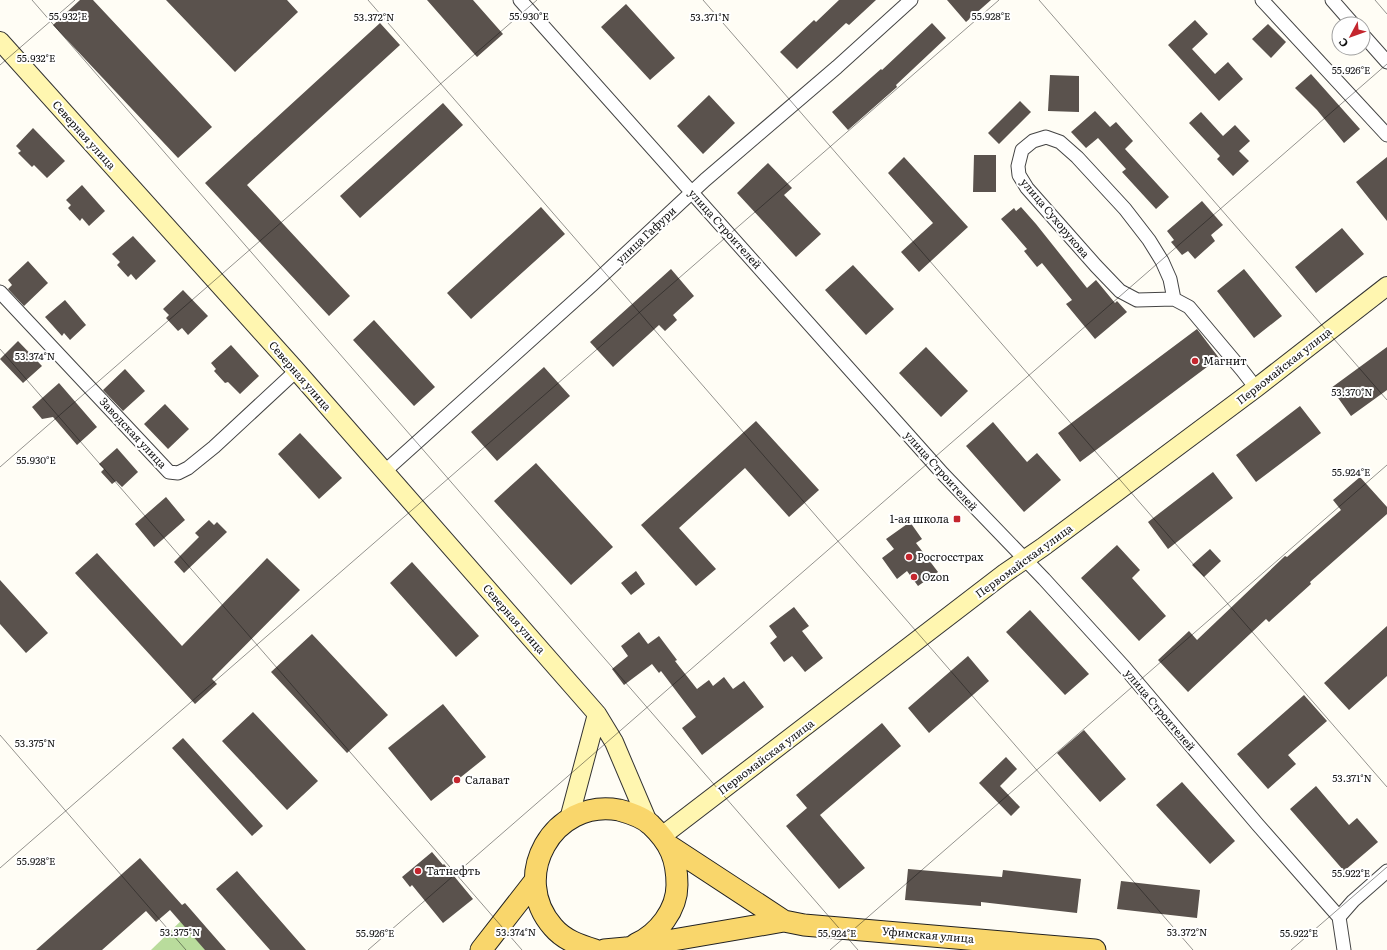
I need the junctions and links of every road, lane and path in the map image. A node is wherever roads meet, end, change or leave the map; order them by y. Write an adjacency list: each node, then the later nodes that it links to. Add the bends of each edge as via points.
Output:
1 (520, 0): 10 (street, улица Строителей)
2 (911, 0): 10 (street, улица Гафури)
3 (1262, 0): 9 (street)
4 (1332, 0): 5 (street)
5 (1346, 16)
6 (0, 41): 14 (street, Северная улица)
7 (1371, 44): 8 (street)
8 (1387, 62)
9 (1387, 135)
10 (692, 192): 16 (street, улица Гафури); 17 (street, улица Строителей, via 943,474)
11 (1387, 286): 15 (street, Первомайская улица)
12 (0, 292): 14 (street, Заводская улица, via 169,472 178,473 188,468)
13 (1174, 299): 13 (street, улица Сухорукова, via 1137,300 1120,291 1027,188 1019,175 1018,166 1022,150 1033,140 1046,137 1060,142 1077,157 1125,209 1149,240 1170,279); 15 (street, via 1189,307)
14 (296, 371): 16 (street, Северная улица)
15 (1256, 388): 17 (street, Первомайская улица)
16 (384, 472): 18 (street, Северная улица)
17 (1025, 560): 20 (street, Первомайская улица); 23 (street, улица Строителей, via 1125,668)
18 (597, 714): 19 (street); 20 (street, Северная улица, via 614,742)
19 (569, 819): 20 (main road, via 588,811 609,808 630,812); 22 (main road, via 550,835 538,857)
20 (660, 834): 24 (main road); 25 (main road, via 676,865 677,886 672,907 661,925 645,940)
21 (1387, 871): 23 (street)
22 (534, 882): 26 (main road); 27 (main road, via 540,906 553,927 573,943)
23 (1339, 917): 30 (street)
24 (784, 921): 25 (main road); 29 (main road, Уфимская улица)
25 (626, 948): 28 (main road)
26 (481, 950)
27 (595, 950)
28 (604, 950)
29 (1095, 950)
30 (1344, 950)

